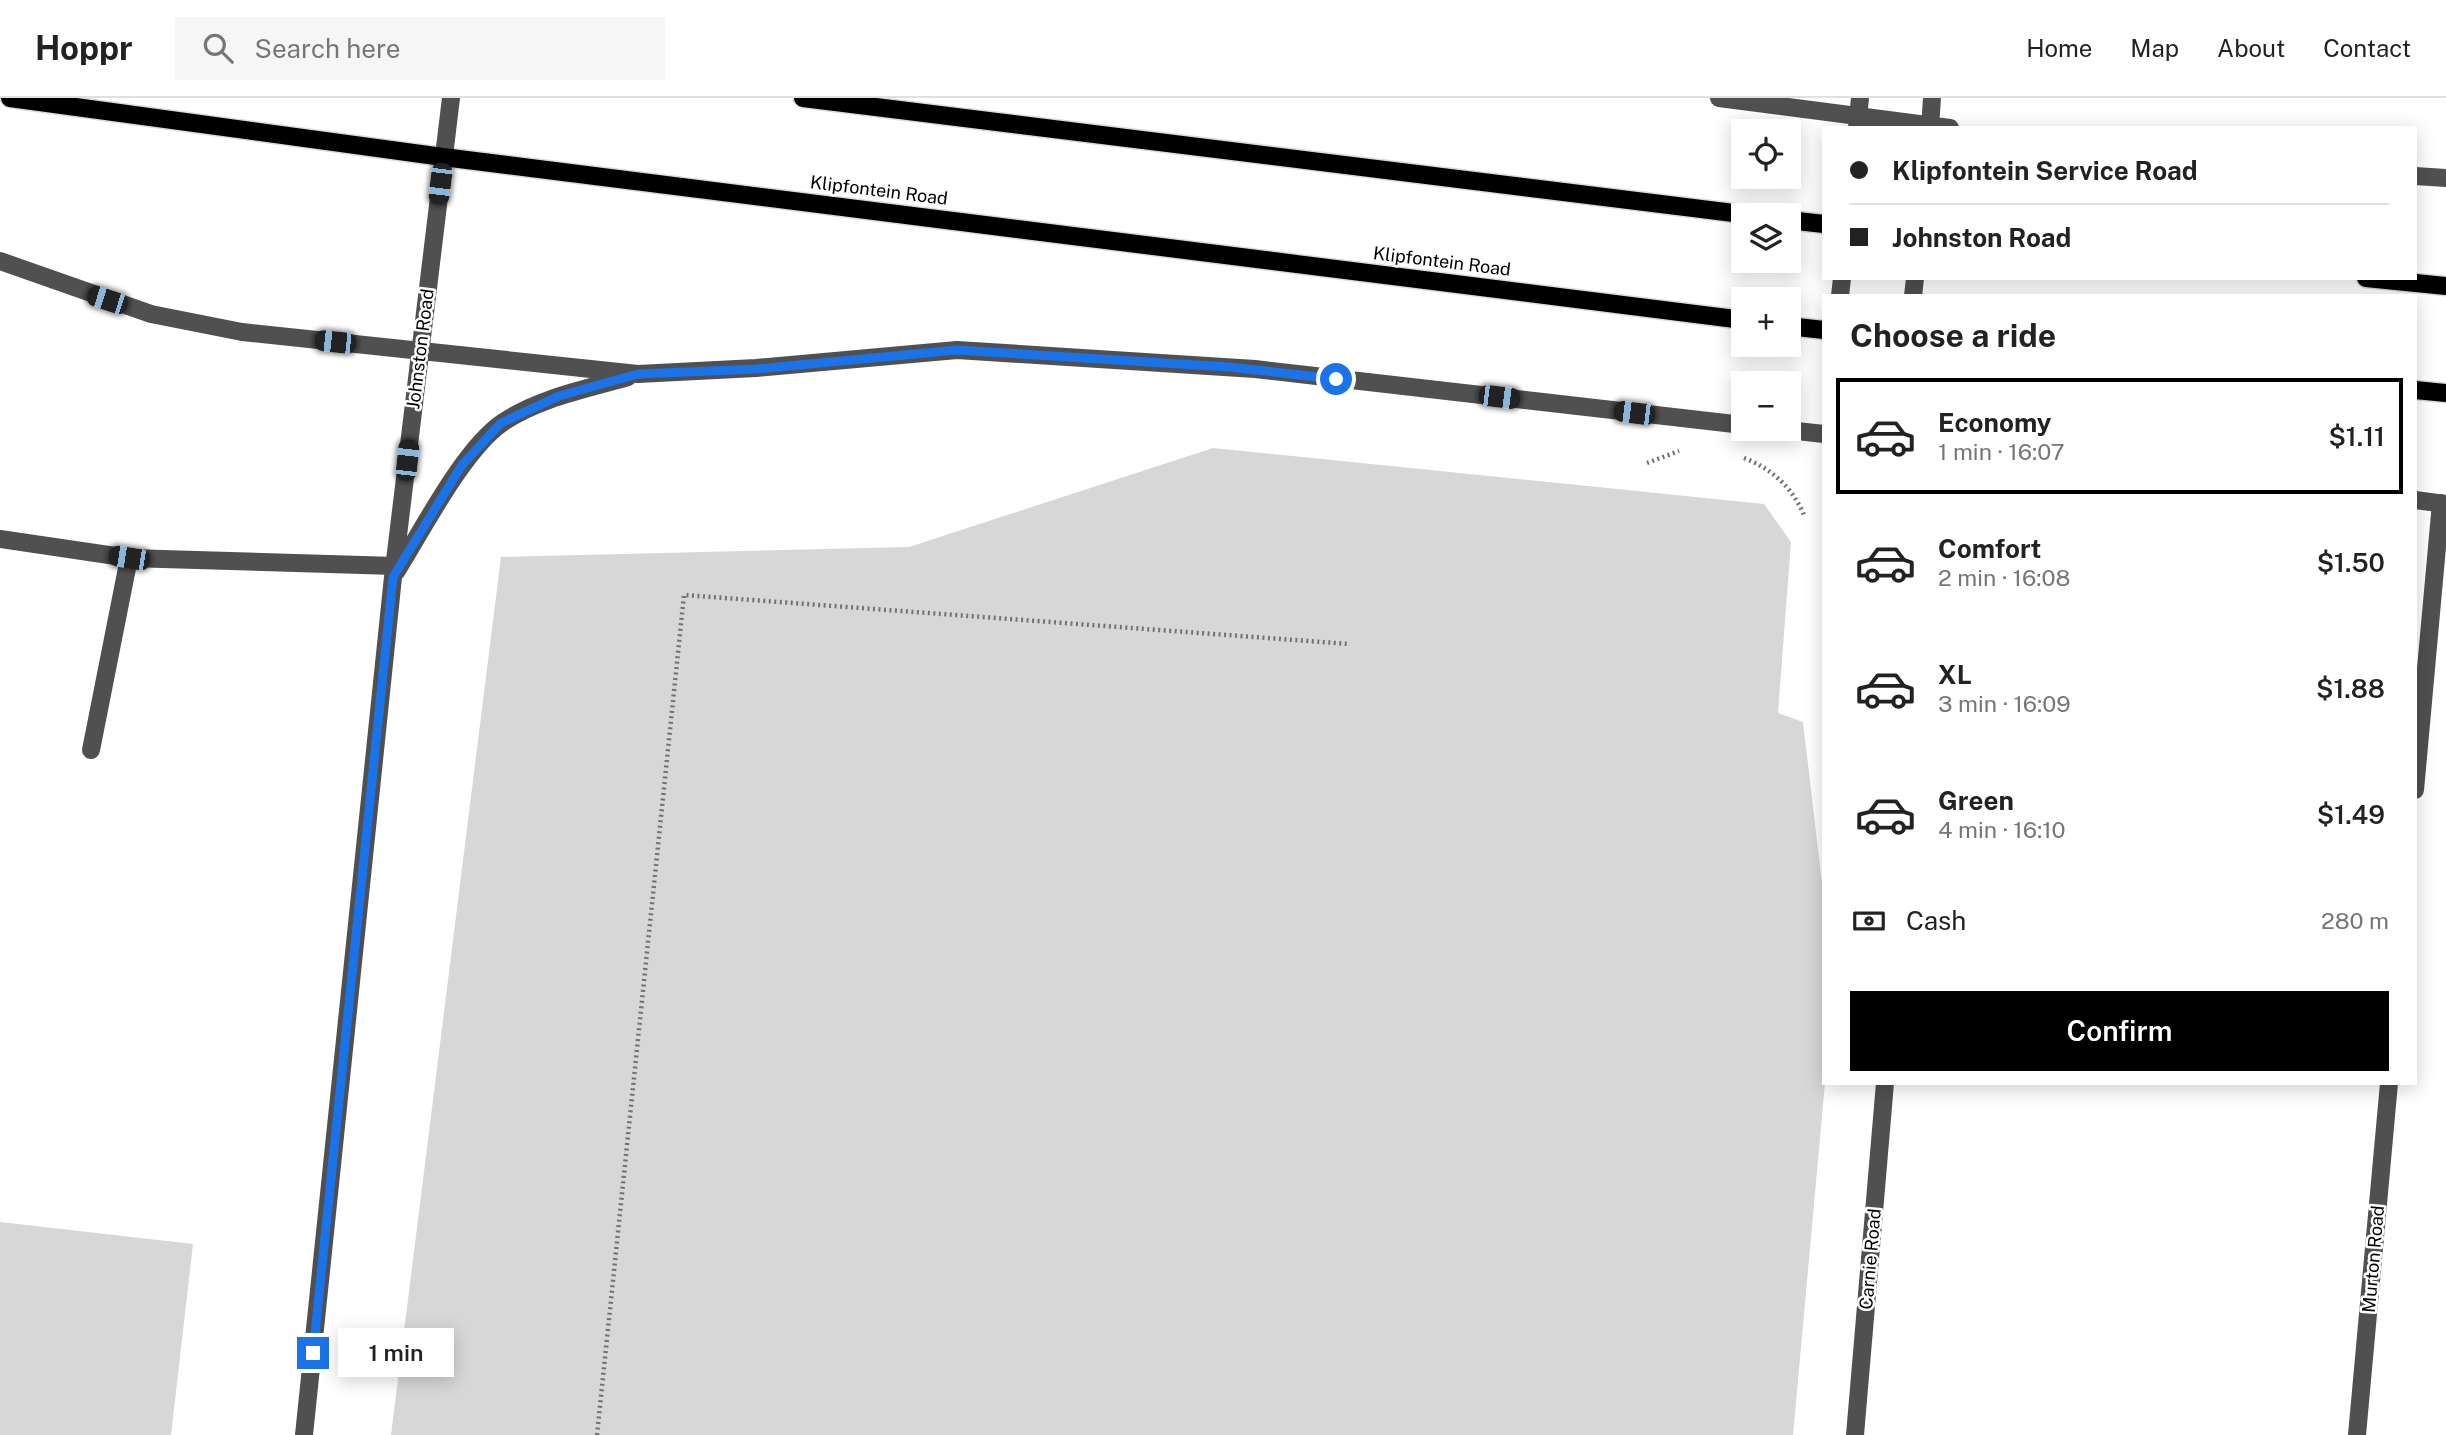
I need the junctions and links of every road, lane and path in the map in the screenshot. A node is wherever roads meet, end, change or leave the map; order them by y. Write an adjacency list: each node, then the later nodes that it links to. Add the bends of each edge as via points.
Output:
1 (10, 98): 8 (main road, Klipfontein Road)
2 (451, 98): 8 (street, Johnston Road)
3 (803, 98): 11 (main road)
4 (1719, 98): 6 (street)
5 (1933, 98): 7 (street)
6 (1858, 114): 7 (street)
7 (1930, 125)
8 (443, 157): 17 (main road, Klipfontein Road); 20 (street, Johnston Road)
9 (2417, 176): 10 (street)
10 (2446, 178)
11 (1731, 213)
12 (1801, 221): 13 (main road)
13 (1822, 224)
14 (0, 261): 20 (street, via 151,314 242,332)
15 (2386, 280): 16 (main road)
16 (2446, 286)
17 (1731, 318)
18 (1801, 327): 19 (main road)
19 (1822, 330)
20 (419, 353): 21 (street); 35 (street, Johnston Road)
21 (638, 374): 24 (street, via 970,351 1255,369); 35 (street, via 559,396 501,423 462,465)
22 (2417, 390): 23 (main road)
23 (2446, 393)
24 (1731, 424)
25 (1801, 432): 26 (street)
26 (1822, 434)
27 (1691, 452): 29 (path, via 1679,451)
28 (1742, 458): 32 (path, via 1769,470 1798,500)
29 (1647, 463)
30 (2417, 500): 31 (street)
31 (2443, 504): 38 (street)
32 (1804, 514)
33 (0, 539): 34 (street)
34 (129, 558): 35 (street); 37 (street)
35 (394, 572): 41 (street, Johnston Road)
36 (1349, 644): 42 (path, via 684,595)
37 (91, 751)
38 (2417, 770)
39 (1885, 1085): 43 (street, Carnie Road)
40 (2389, 1085): 44 (street, Murton Road)
41 (304, 1435)
42 (597, 1435)
43 (1854, 1435)
44 (2357, 1435)

